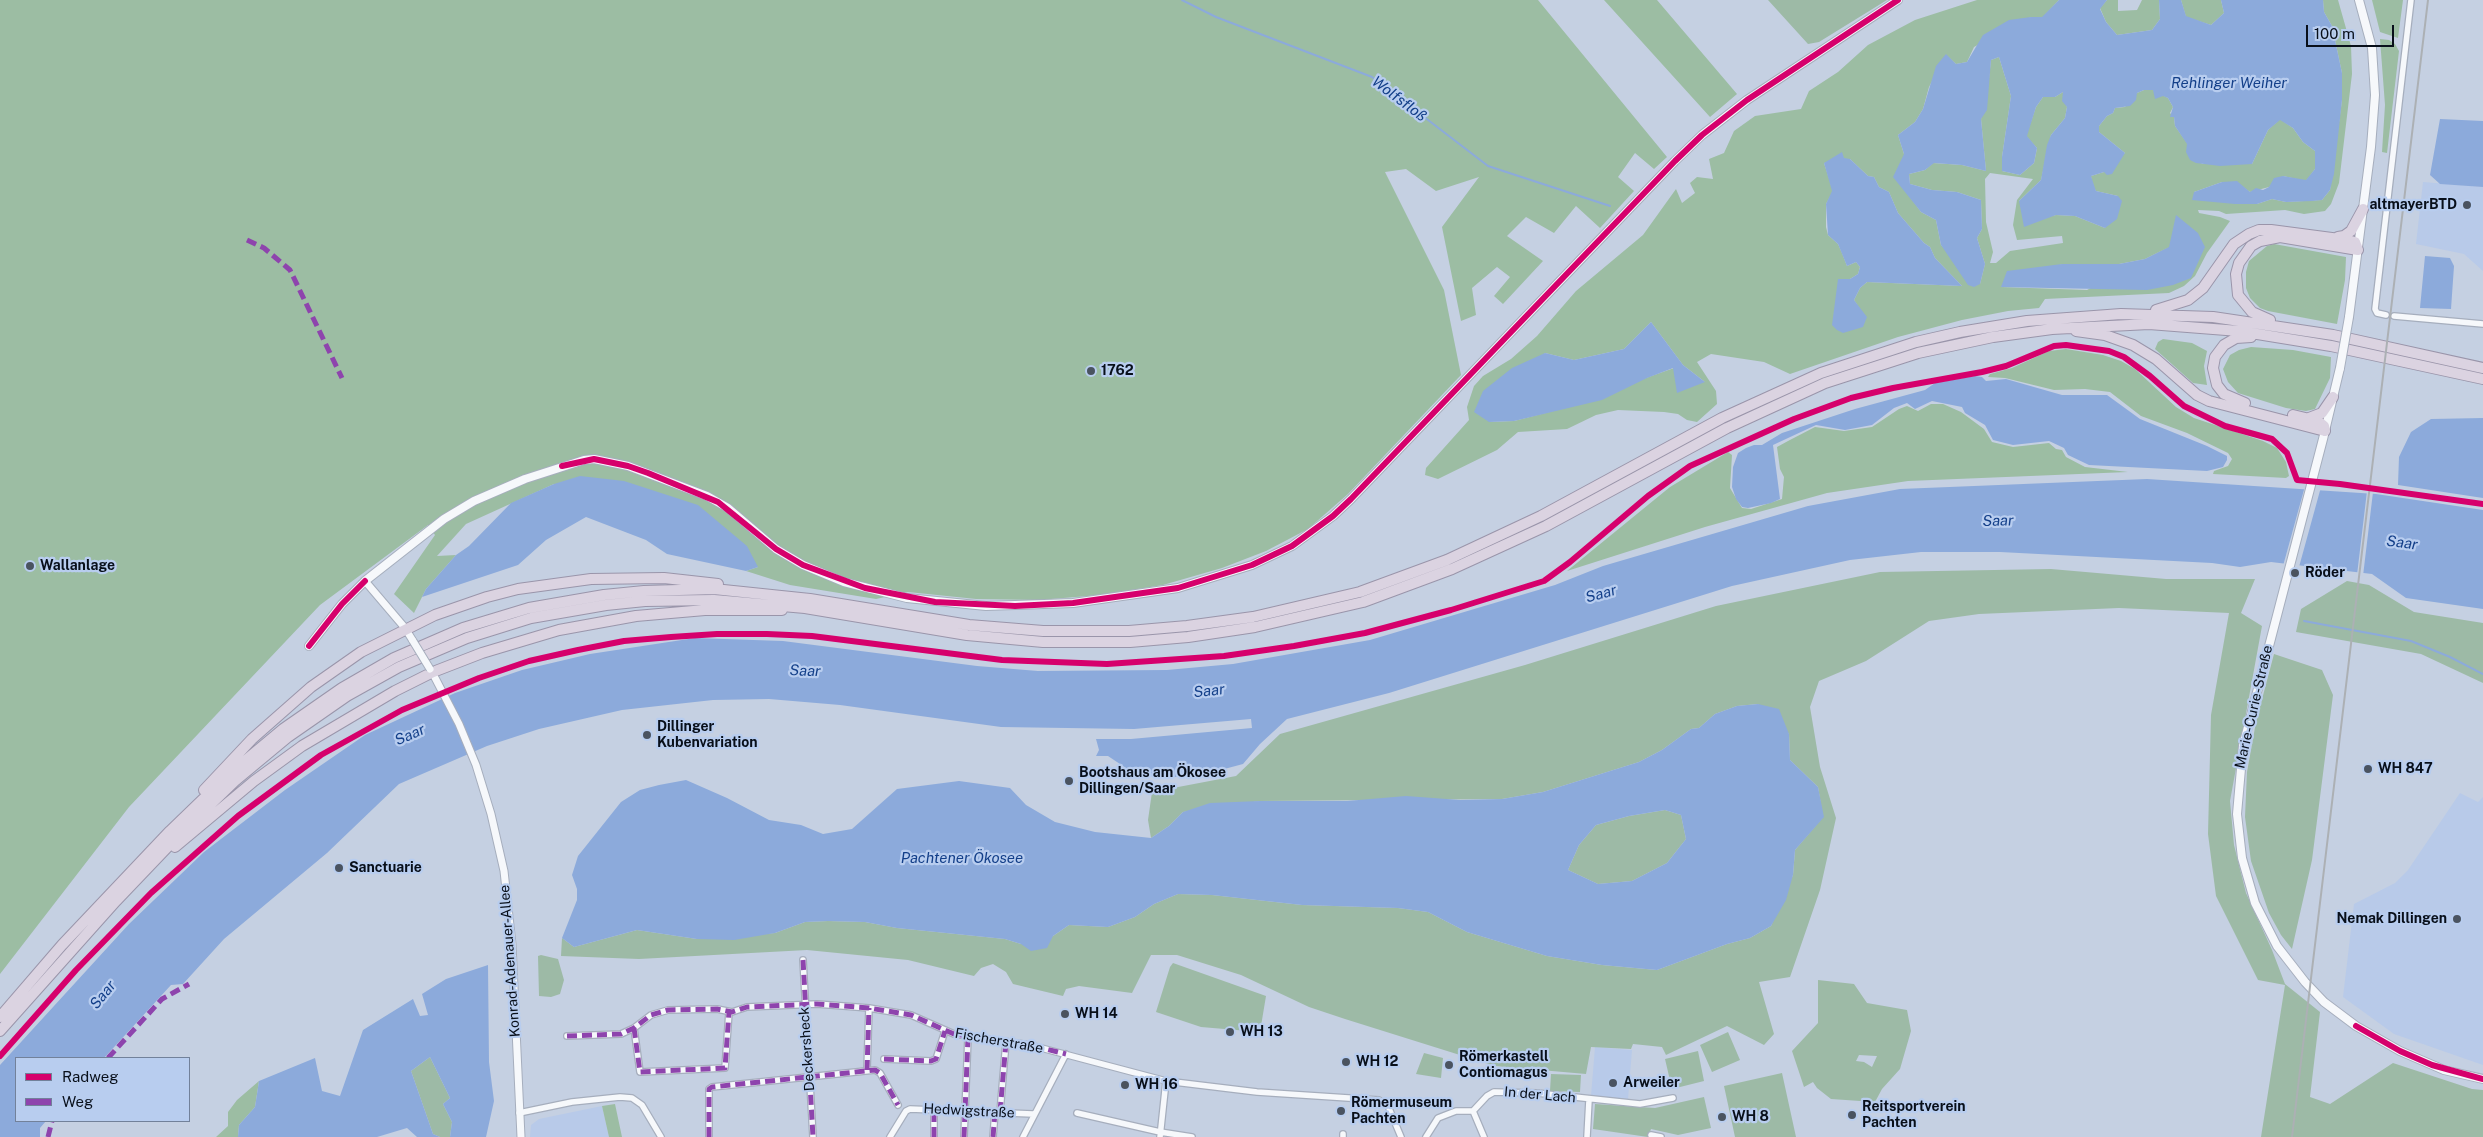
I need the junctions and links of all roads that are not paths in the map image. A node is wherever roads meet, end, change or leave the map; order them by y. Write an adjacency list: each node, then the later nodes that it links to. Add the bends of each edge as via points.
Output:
1 (1898, 0): 20 (main road, via 1748,99 1702,135 1351,500 1298,542 1252,565 1178,588 1073,604 986,606 907,598 851,584 804,565 776,549 728,508 707,496 628,466 594,459 552,469 474,502 431,528)
2 (2359, 0): 4 (main road, Marie-Curie-Straße, via 2372,48 2375,78)
3 (2411, 0): 8 (street, via 2375,309 2377,313)
4 (2363, 209): 5 (highway, via 2351,231); 6 (main road, Marie-Curie-Straße)
5 (2334, 238): 6 (highway, via 2355,242); 7 (highway, via 2271,230 2249,234 2234,244 2203,288 2188,300 2167,308)
6 (2358, 250): 11 (highway, via 2280,237 2251,246 2237,268 2238,294 2252,312); 16 (main road, Marie-Curie-Straße, bridge)
7 (2121, 314): 11 (highway, via 2213,317); 19 (highway, via 2050,318 1983,327 1916,342 1852,362 1776,392 1722,418 1476,547)
8 (2386, 315)
9 (2394, 316): 10 (street)
10 (2483, 324)
11 (2282, 326): 14 (highway)
12 (2052, 329): 13 (highway, via 2149,324); 18 (highway, via 2119,339 2147,353 2209,401); 19 (highway, via 1927,350 1825,384 1726,428 1546,526 1480,558)
13 (2275, 336): 15 (highway); 17 (highway, via 2242,337 2227,342 2215,357 2215,381 2224,394 2237,401)
14 (2483, 368)
15 (2483, 379)
16 (2333, 396): 17 (highway, via 2322,413); 18 (main road, Marie-Curie-Straße)
17 (2306, 418): 18 (highway, via 2321,422)
18 (2325, 431): 43 (main road, Marie-Curie-Straße, via 2243,746 2237,814 2247,880 2277,946 2324,1002 2356,1026 2400,1051 2432,1065)
19 (1450, 565): 21 (highway, via 1290,610 1217,623 1129,631 1043,631 969,625); 22 (highway, via 1363,602 1292,620 1218,633 1130,642 1043,642 976,636)
20 (364, 581): 23 (street, Konrad-Adenauer-Allee); 24 (main road)
21 (789, 596): 23 (highway, via 664,578 591,579 518,589 487,597); 26 (highway, via 714,589 644,591 529,608 463,628 387,662 312,708 229,774)
22 (805, 608): 25 (highway, via 697,611 606,621 518,641); 27 (highway, via 714,600 645,601 531,618 466,638 370,682 288,736 235,781)
23 (405, 628): 25 (street, Konrad-Adenauer-Allee, bridge); 26 (highway, via 336,669 284,710 215,777)
24 (308, 646)
25 (433, 673): 27 (highway, via 359,711 302,746); 52 (street, Konrad-Adenauer-Allee, via 476,765 496,834 507,891 512,944)
26 (170, 831): 32 (highway, via 62,945)
27 (148, 866): 34 (highway)
28 (803, 960): 29 (street, Deckersheck)
29 (804, 1004): 30 (street, Fischerstraße); 31 (street, Fischerstraße, via 746,1007); 42 (street, Deckersheck)
30 (869, 1008): 35 (street, Fischerstraße, via 911,1015); 41 (street)
31 (729, 1012): 33 (street, Fischerstraße, via 717,1009 659,1012); 33 (street, via 725,1068 640,1072)
32 (0, 1017)
33 (634, 1028): 36 (street, Fischerstraße, via 621,1034)
34 (0, 1031)
35 (945, 1031): 37 (street, Fischerstraße); 40 (street, via 936,1059)
36 (567, 1036)
37 (968, 1037): 38 (street, Fischerstraße); 49 (street)
38 (1006, 1042): 39 (street, Fischerstraße); 51 (street)
39 (1066, 1054): 44 (street, Fischerstraße); 54 (street)
40 (884, 1058)
41 (867, 1070): 42 (street); 47 (street, via 880,1073)
42 (809, 1076): 59 (street, via 708,1089); 60 (street, Deckersheck)
43 (2483, 1079)
44 (1166, 1081): 55 (street); 67 (street, Fischerstraße, via 1257,1092 1379,1100 1388,1106)
45 (1673, 1098): 46 (street, In der Lach, via 1640,1104)
46 (1589, 1100): 50 (street, In der Lach, via 1502,1091 1487,1096); 70 (street)
47 (898, 1105)
48 (934, 1109): 49 (street, Hedwigstraße); 61 (street, Hedwigstraße, via 910,1109); 62 (street)
49 (966, 1110): 51 (street, Hedwigstraße); 63 (street)
50 (1473, 1111): 68 (street, via 1443,1115); 69 (street)
51 (998, 1112): 54 (street, Hedwigstraße); 64 (street)
52 (519, 1113): 57 (street, Konrad-Adenauer-Allee); 58 (street, via 556,1105 632,1098 642,1105)
53 (1077, 1113): 55 (street)
54 (1033, 1114): 65 (street)
55 (1160, 1135): 66 (street)
56 (1651, 1135): 71 (street)
57 (521, 1137)
58 (661, 1137)
59 (709, 1137)
60 (813, 1137)
61 (890, 1137)
62 (934, 1137)
63 (964, 1137)
64 (993, 1137)
65 (1023, 1137)
66 (1192, 1137)
67 (1401, 1137)
68 (1426, 1137)
69 (1484, 1137)
70 (1587, 1137)
71 (1659, 1137)

